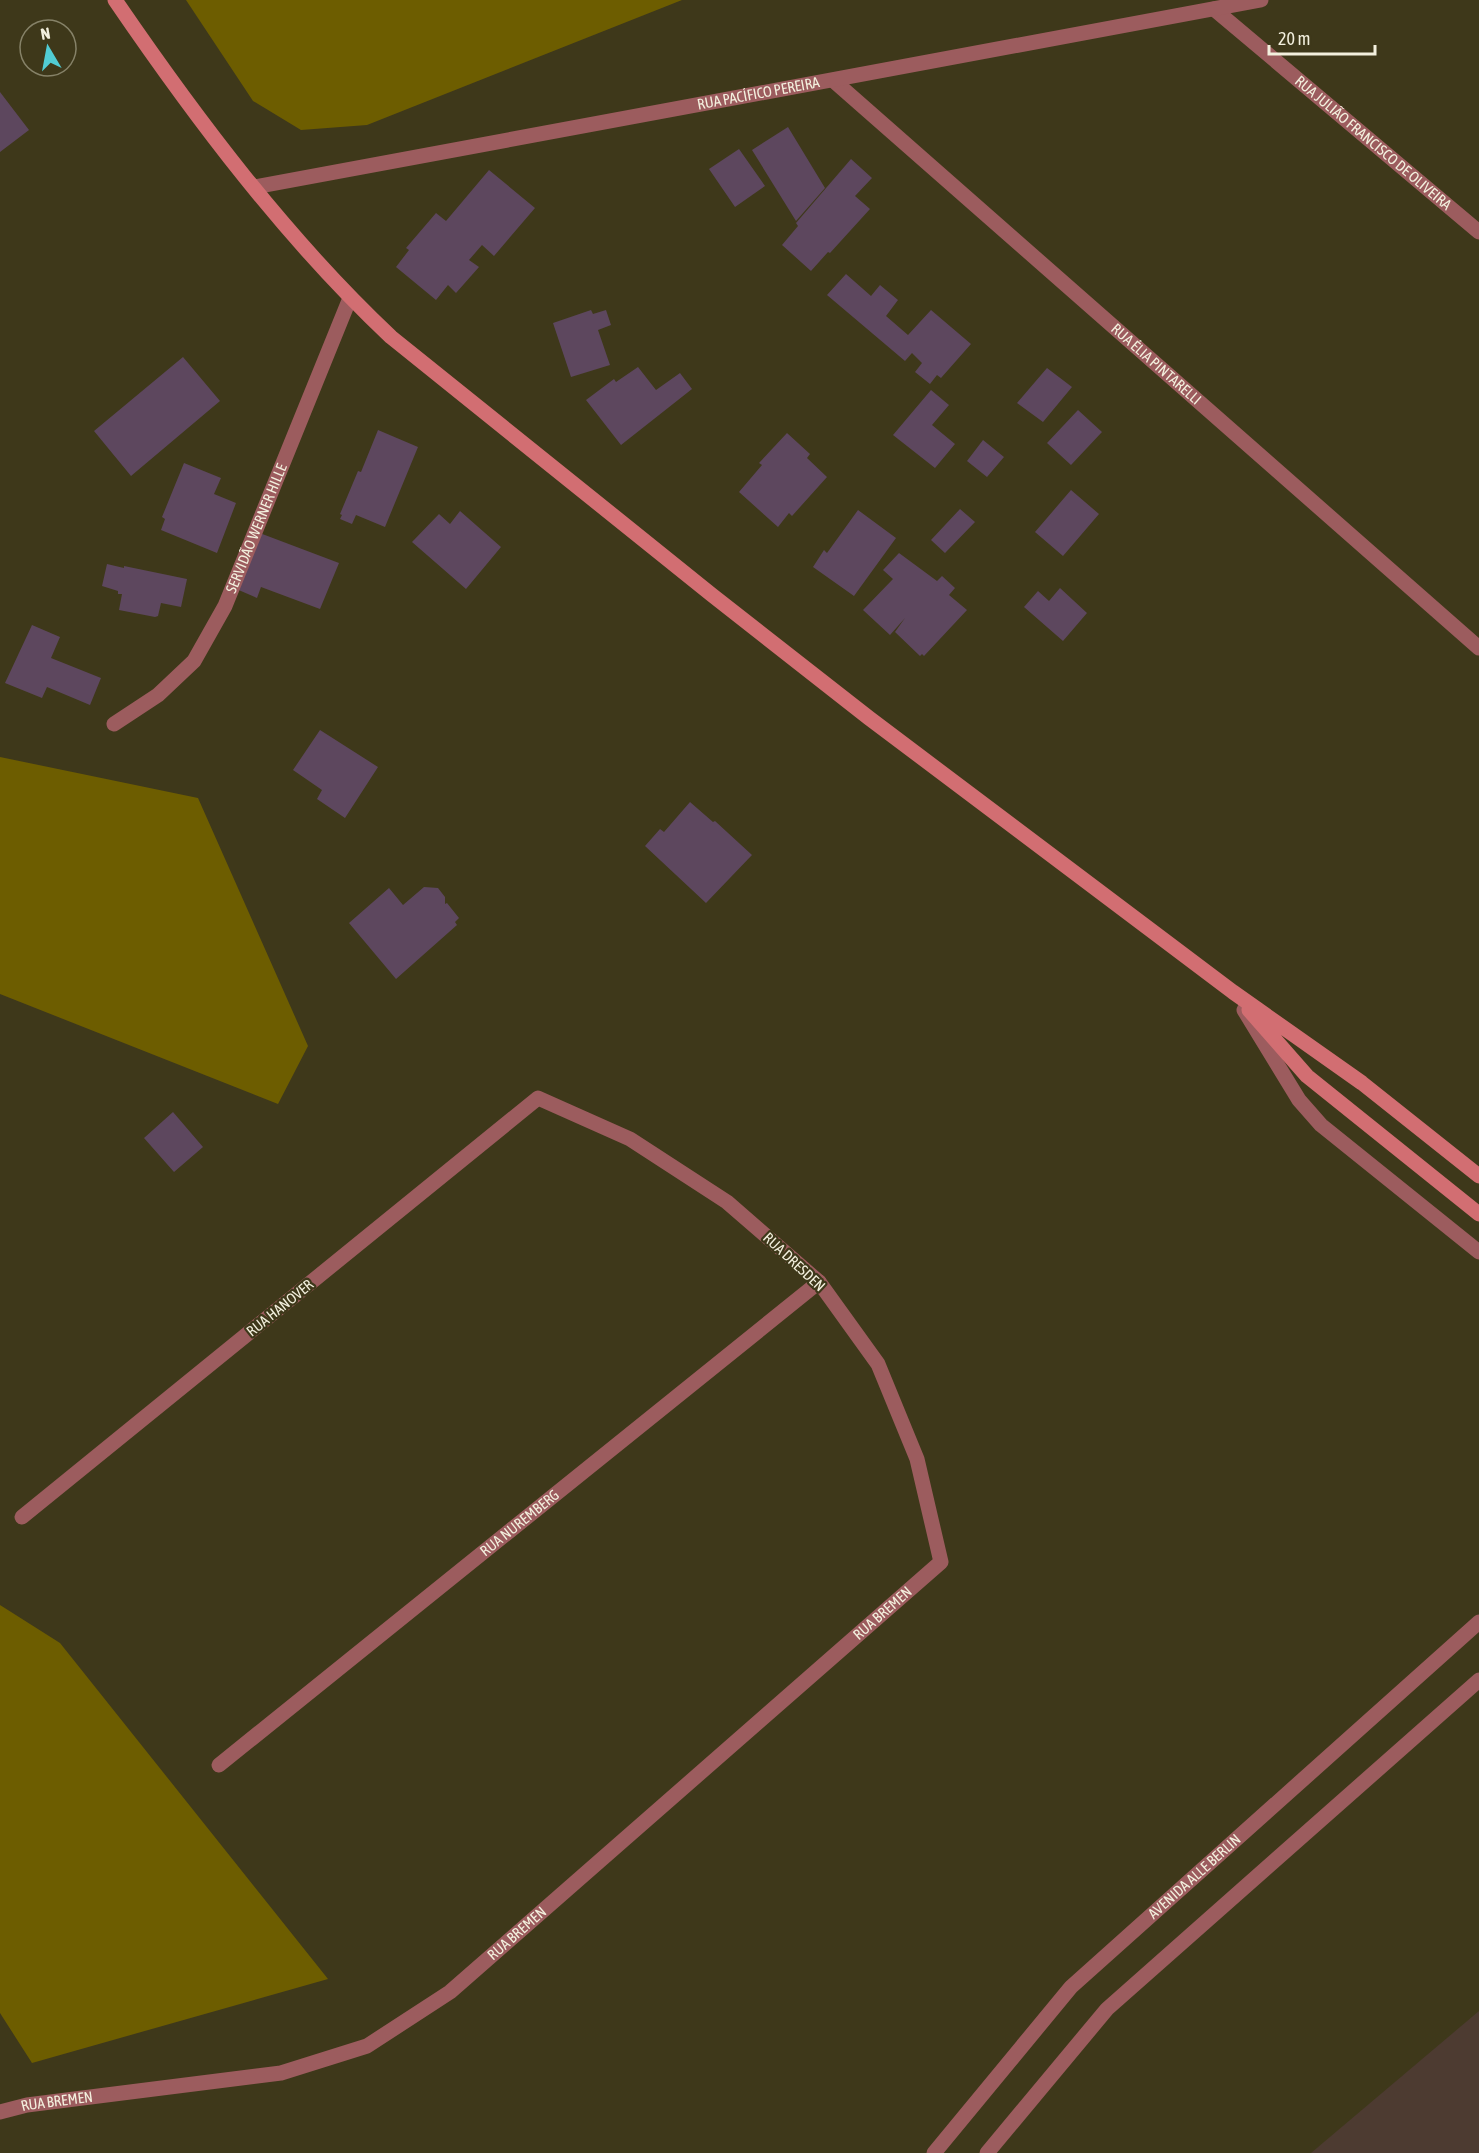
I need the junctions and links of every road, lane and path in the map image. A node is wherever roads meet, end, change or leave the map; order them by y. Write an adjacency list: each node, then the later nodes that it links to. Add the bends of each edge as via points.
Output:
1 (116, 0): 5 (main road, via 156,59)
2 (1261, 0): 3 (street, RUA PACÍFICO PEREIRA)
3 (1214, 9): 4 (street, RUA PACÍFICO PEREIRA); 6 (street, RUA JULIÃO FRANCISCO DE OLIVEIRA)
4 (834, 81): 5 (street, RUA PACÍFICO PEREIRA); 8 (street, RUA ÉLIA PINTARELLI)
5 (255, 187): 7 (main road)
6 (1479, 232)
7 (350, 298): 9 (street, SERVIDÃO WERNER HILLE, via 225,606 194,661 158,695); 10 (main road, via 391,338 712,595)
8 (1479, 648)
9 (114, 724)
10 (1233, 992): 12 (main road, via 1362,1083); 13 (main road, via 1307,1076); 14 (street, via 1299,1100 1322,1125)
11 (538, 1098): 15 (street, RUA DRESDEN, via 630,1139 718,1196); 16 (street, RUA HANOVER)
12 (1479, 1176)
13 (1479, 1214)
14 (1479, 1252)
15 (819, 1282): 17 (street, RUA DRESDEN, via 878,1364 917,1459); 20 (street, RUA NUREMBERG)
16 (22, 1517)
17 (941, 1562): 21 (street, RUA BREMEN, via 450,1992 367,2046 281,2073 27,2105)
18 (1479, 1622): 22 (street, AVENIDA ALLE BERLIN, via 1071,1987)
19 (1479, 1680): 23 (street, via 1107,2009)
20 (219, 1765)
21 (0, 2112)
22 (934, 2153)
23 (987, 2153)

